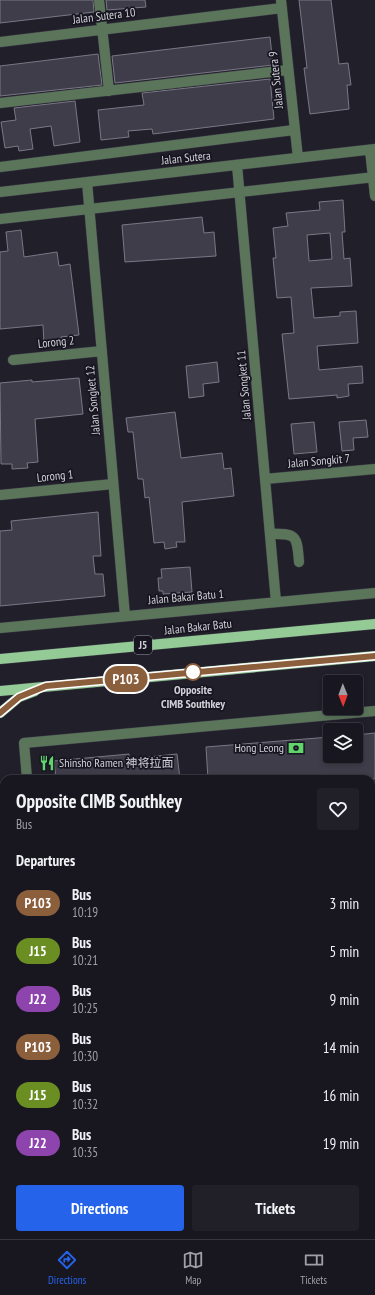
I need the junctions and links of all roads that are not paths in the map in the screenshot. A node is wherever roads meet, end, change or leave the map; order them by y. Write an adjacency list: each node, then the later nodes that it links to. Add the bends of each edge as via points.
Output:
1 (99, 0): 3 (street)
2 (282, 4): 3 (street, Jalan Sutera 10); 5 (street, Jalan Sutera 9)
3 (102, 30): 4 (street, Jalan Sutera 10); 6 (street)
4 (0, 42)
5 (288, 70): 6 (street); 8 (street, Jalan Sutera 9)
6 (109, 91): 7 (street)
7 (0, 103)
8 (294, 130): 10 (street, Jalan Sutera 9); 12 (street, Jalan Sutera)
9 (373, 150): 10 (street, Jalan Sutera); 13 (street)
10 (298, 158): 11 (street, Jalan Sutera)
11 (237, 165): 14 (street, Jalan Sutera); 15 (street, Jalan Songket 11)
12 (0, 167)
13 (374, 177): 15 (street); 17 (street)
14 (87, 182): 16 (street, Jalan Sutera); 18 (street, Jalan Songket 12)
15 (239, 191): 18 (street); 23 (street, Jalan Songket 11)
16 (0, 192)
17 (375, 196)
18 (89, 208): 19 (street); 20 (street, Jalan Songket 12)
19 (0, 219)
20 (102, 351): 21 (street, Lorong 2); 24 (street, Jalan Songket 12)
21 (13, 360)
22 (375, 472): 23 (street, Jalan Songkit 7)
23 (265, 479): 26 (street, Jalan Songket 11)
24 (114, 484): 25 (street, Lorong 1); 30 (street, Jalan Songket 12)
25 (0, 495)
26 (270, 534): 27 (street, via 288,534 294,538 298,543); 29 (street, Jalan Songket 11)
27 (299, 562)
28 (375, 593): 29 (street, Jalan Bakar Batu 1)
29 (276, 602): 30 (street, Jalan Bakar Batu 1)
30 (125, 616): 32 (street, Jalan Bakar Batu 1)
31 (375, 624): 34 (main road, Jalan Bakar Batu / J5)
32 (0, 628)
33 (375, 656): 35 (main road)
34 (0, 661)
35 (46, 686): 36 (main road); 38 (main road, via 19,697)
36 (0, 691)
37 (375, 711): 39 (street, via 24,743)
38 (0, 713)
39 (27, 775)

